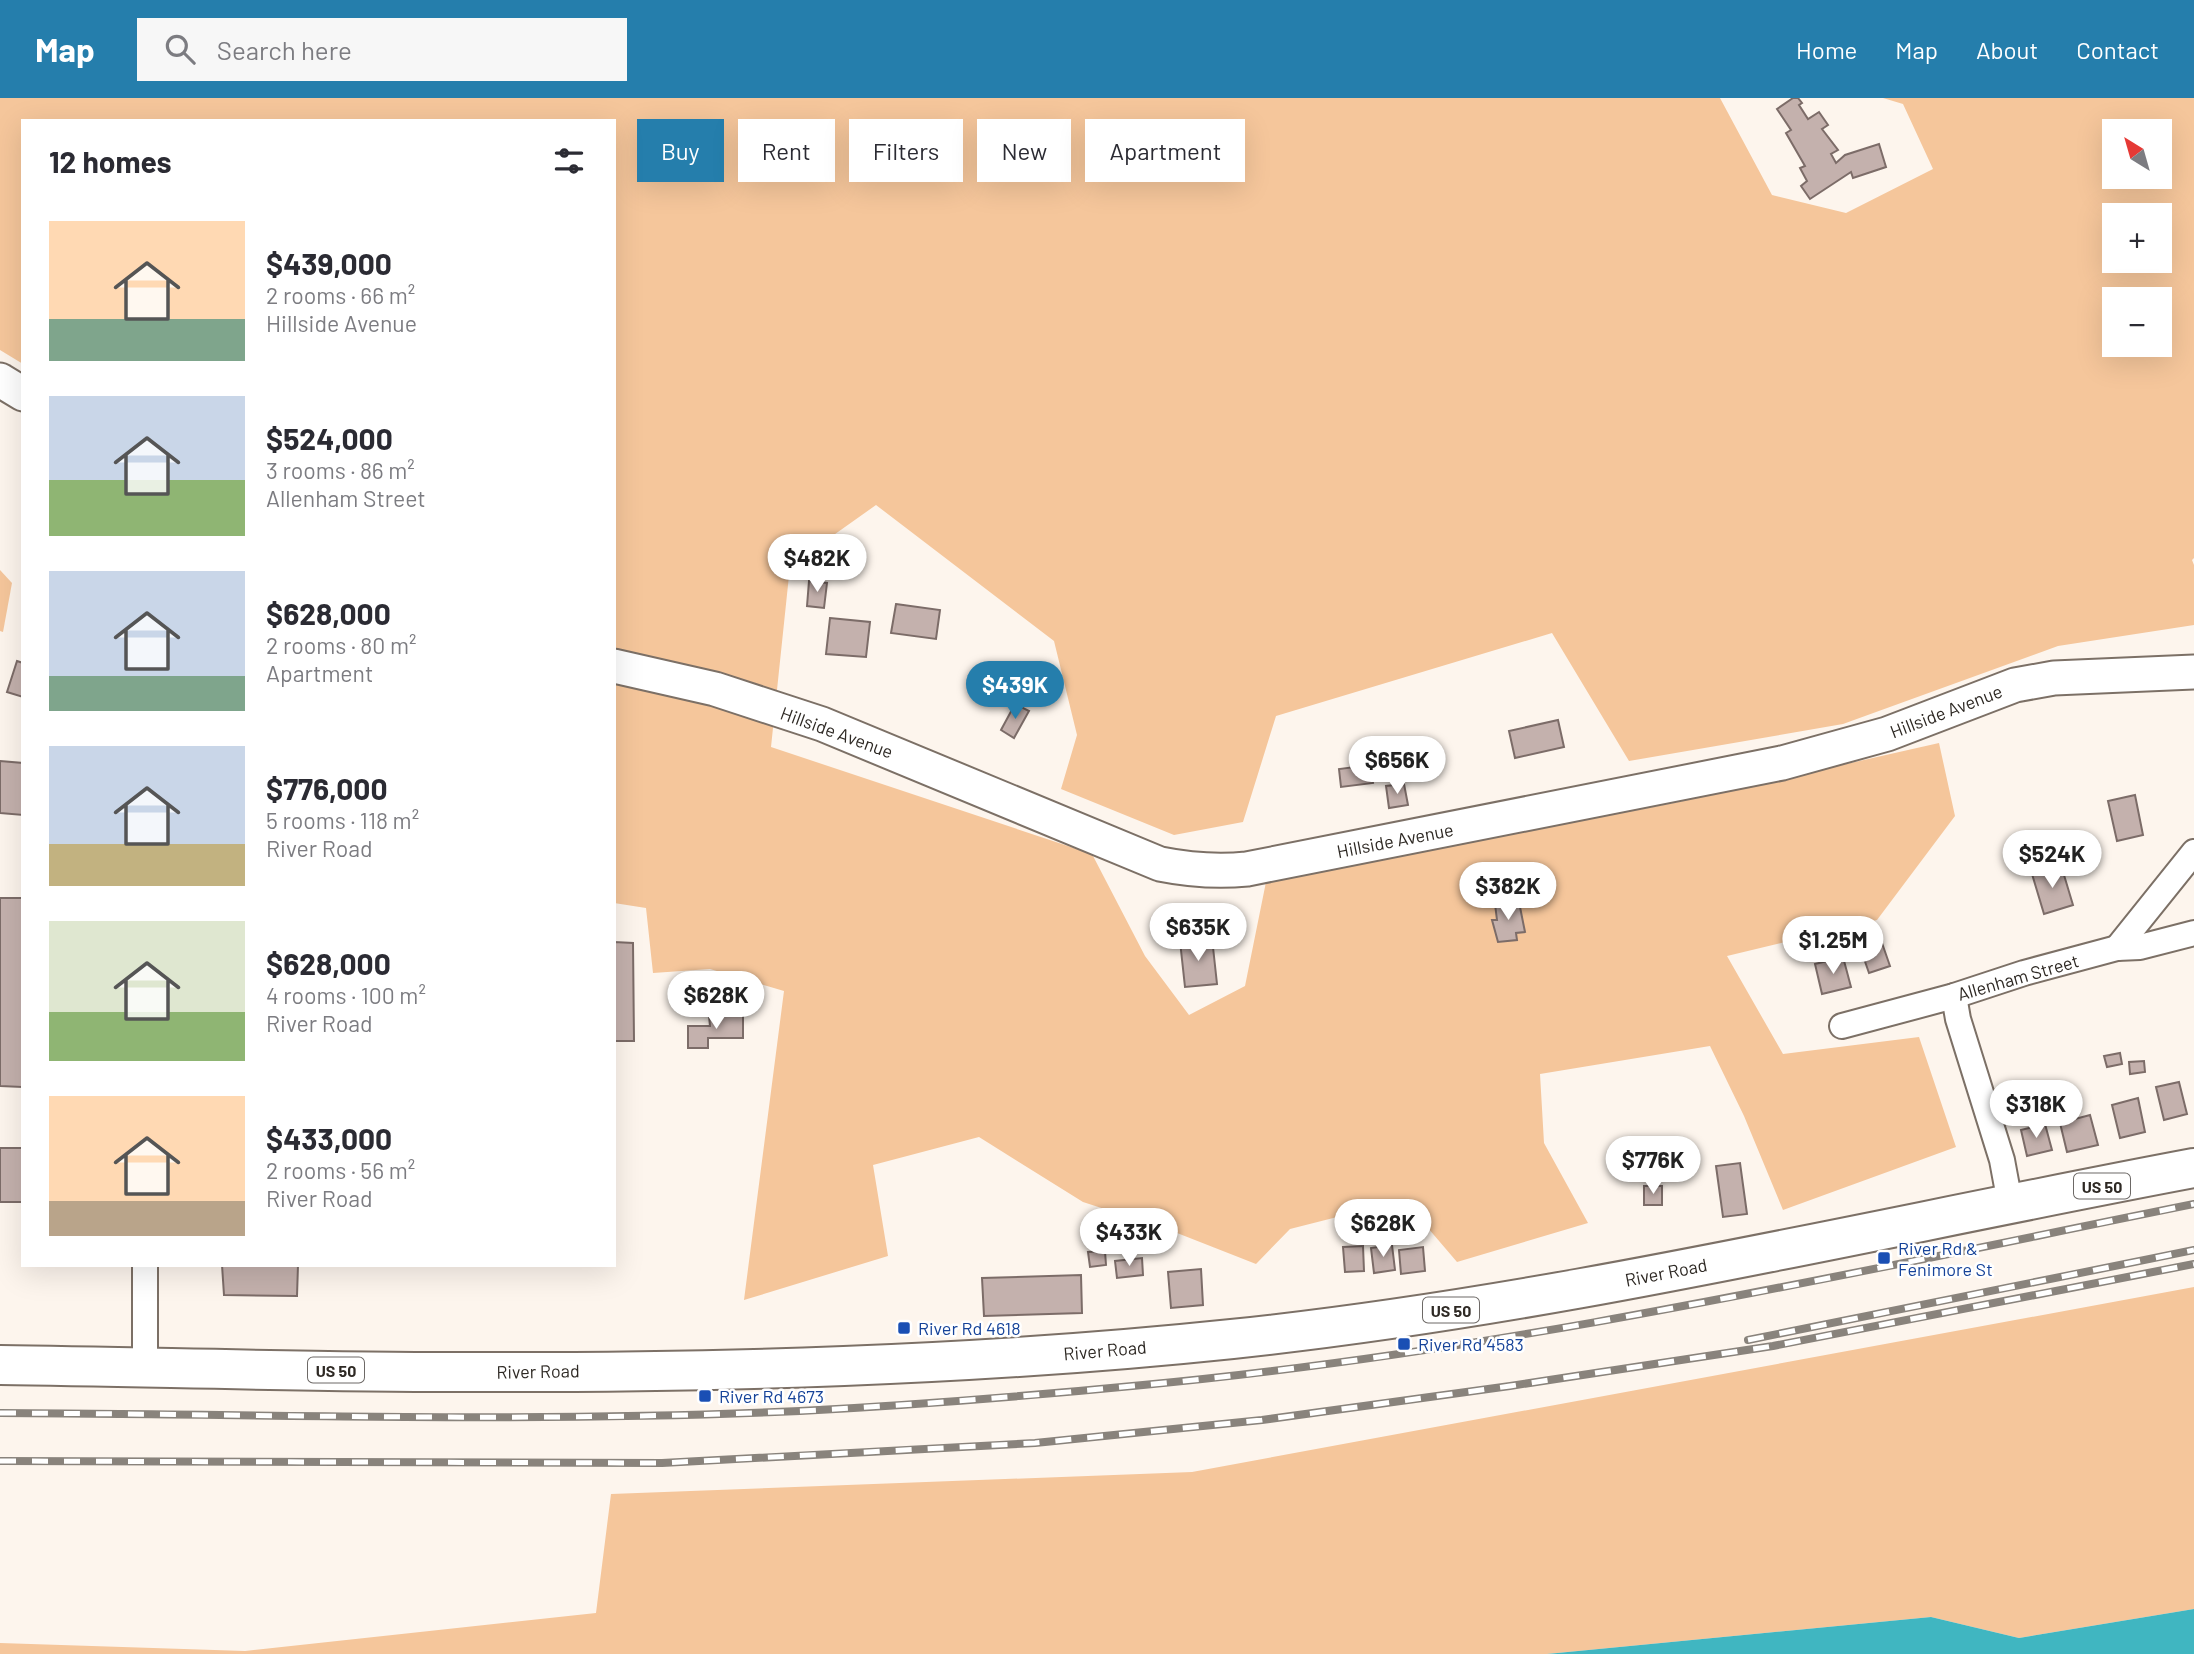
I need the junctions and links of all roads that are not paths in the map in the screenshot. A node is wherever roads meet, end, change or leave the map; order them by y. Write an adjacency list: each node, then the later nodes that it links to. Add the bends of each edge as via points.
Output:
1 (0, 380): 2 (street)
2 (21, 393)
3 (616, 666): 4 (street, Hillside Avenue, via 715,689 822,724 1160,864 1218,872 1795,760 1887,734 2015,685 2054,678)
4 (2194, 672)
5 (2194, 852): 7 (street)
6 (2194, 933): 7 (street, Allenham Street)
7 (2117, 948): 8 (street, Allenham Street)
8 (1954, 996): 9 (street, Allenham Street); 11 (street, via 2002,1160)
9 (1842, 1026)
10 (2194, 1168): 11 (main road, River Road / US 50)
11 (2010, 1203): 14 (main road, River Road / US 50, via 1415,1317 1217,1340 834,1367 451,1372)
12 (145, 1267): 14 (street)
13 (0, 1364): 14 (main road, River Road / US 50)
14 (145, 1366)

